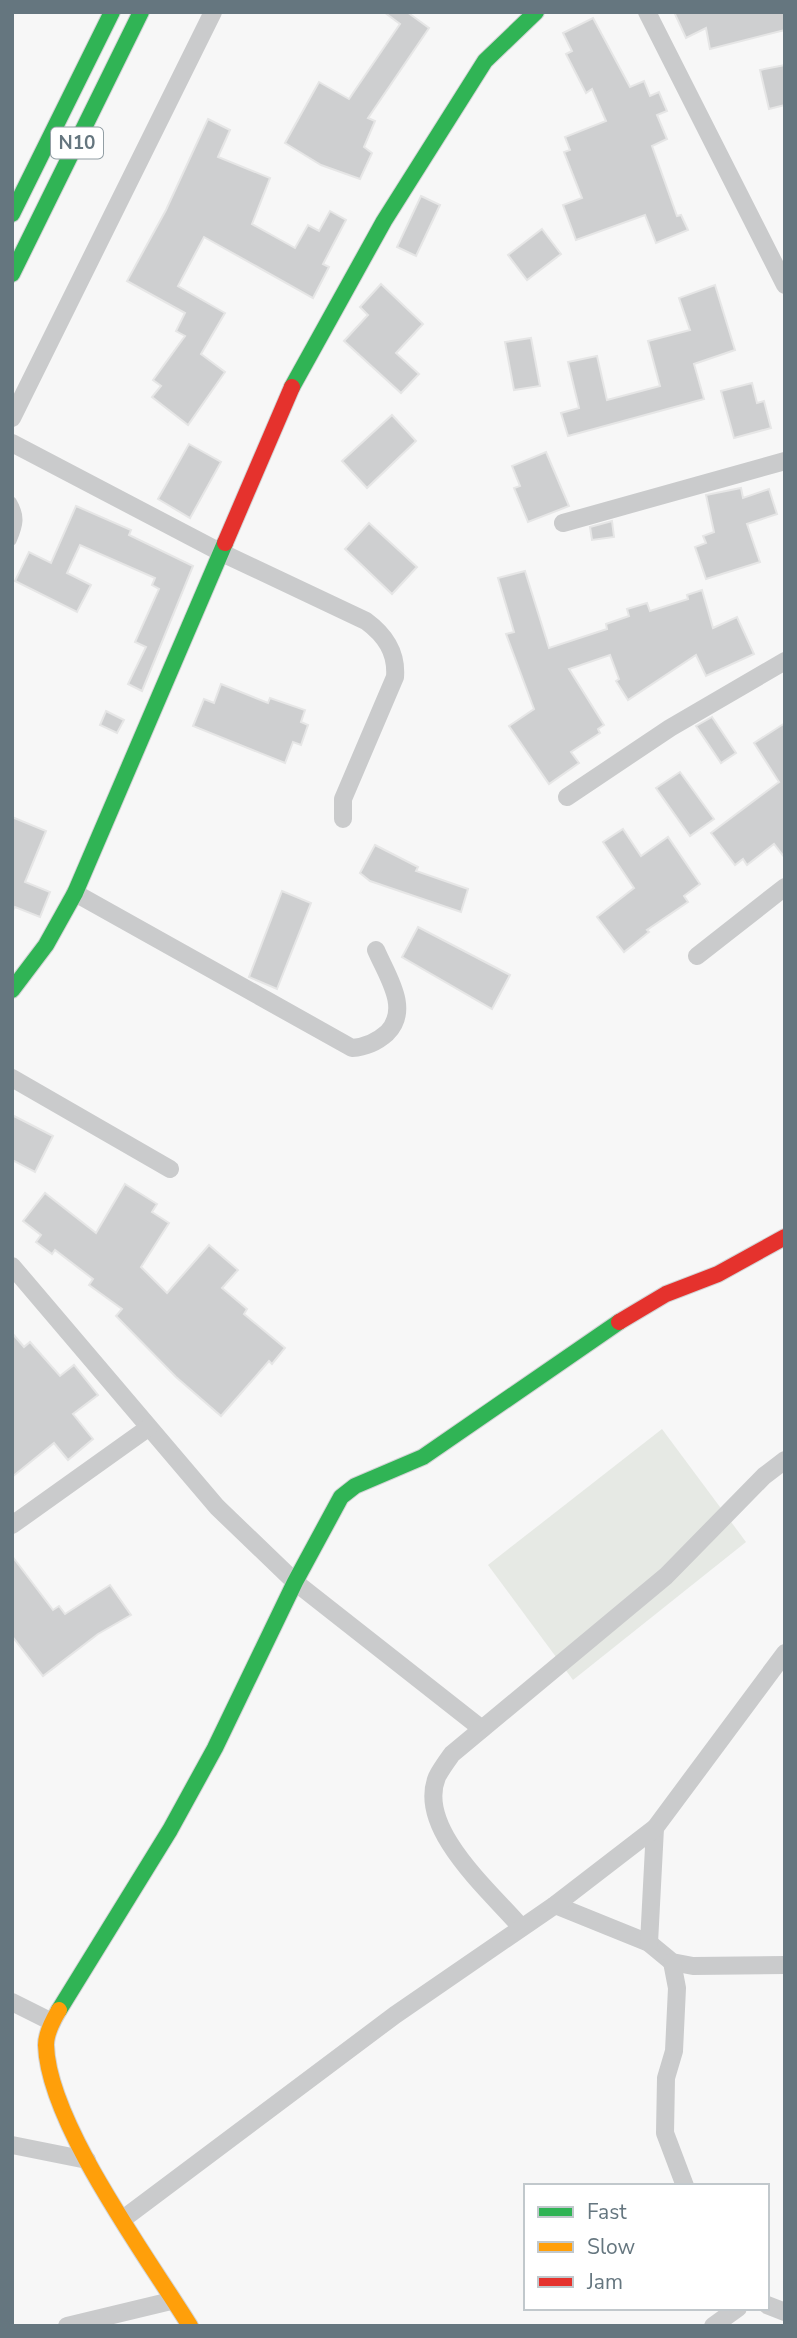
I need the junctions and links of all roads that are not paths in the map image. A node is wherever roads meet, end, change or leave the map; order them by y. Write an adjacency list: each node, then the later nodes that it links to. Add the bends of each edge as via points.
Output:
1 (112, 12): 6 (main road, N10)
2 (141, 12): 7 (main road, N10)
3 (213, 12): 9 (street)
4 (536, 12): 15 (main road, via 485,61 384,221 292,387)
5 (647, 12): 8 (street)
6 (12, 214)
7 (12, 274)
8 (785, 285)
9 (12, 418)
10 (12, 443): 15 (street)
11 (785, 461): 13 (street)
12 (12, 501): 14 (lane, via 19,524)
13 (563, 523)
14 (12, 541)
15 (220, 552): 18 (street, via 366,621 382,633 396,661 395,677 343,799); 20 (main road)
16 (785, 661): 17 (street, via 670,728)
17 (567, 797)
18 (344, 819)
19 (785, 887): 22 (street)
20 (75, 893): 21 (street, via 352,1048 365,1048 397,1023 399,1007); 23 (main road, via 46,945)
21 (376, 950)
22 (696, 956)
23 (12, 990)
24 (12, 1078): 25 (street)
25 (170, 1169)
26 (785, 1237): 31 (main road, via 634,1312 423,1457 355,1486 341,1497)
27 (12, 1266): 28 (street)
28 (148, 1428): 30 (street); 31 (street, via 217,1507)
29 (785, 1460): 33 (street, via 666,1576)
30 (12, 1525)
31 (295, 1582): 33 (street); 41 (main road, via 170,1830)
32 (785, 1653): 34 (street)
33 (482, 1729): 36 (street, via 452,1754 437,1777 435,1812 447,1841)
34 (655, 1828): 35 (street); 37 (street)
35 (555, 1905): 36 (street); 37 (street)
36 (520, 1926): 45 (street)
37 (649, 1943): 38 (street)
38 (672, 1962): 39 (street); 44 (street, via 677,1988 674,2052 666,2078 665,2133)
39 (785, 1965)
40 (12, 2002): 41 (street)
41 (51, 2022): 43 (main road, via 46,2043 52,2083)
42 (12, 2146): 43 (street)
43 (87, 2160): 45 (main road)
44 (684, 2184)
45 (124, 2220): 46 (main road)
46 (172, 2301): 48 (street); 49 (main road)
47 (734, 2310): 50 (street)
48 (67, 2326)
49 (190, 2326)
50 (713, 2326)

